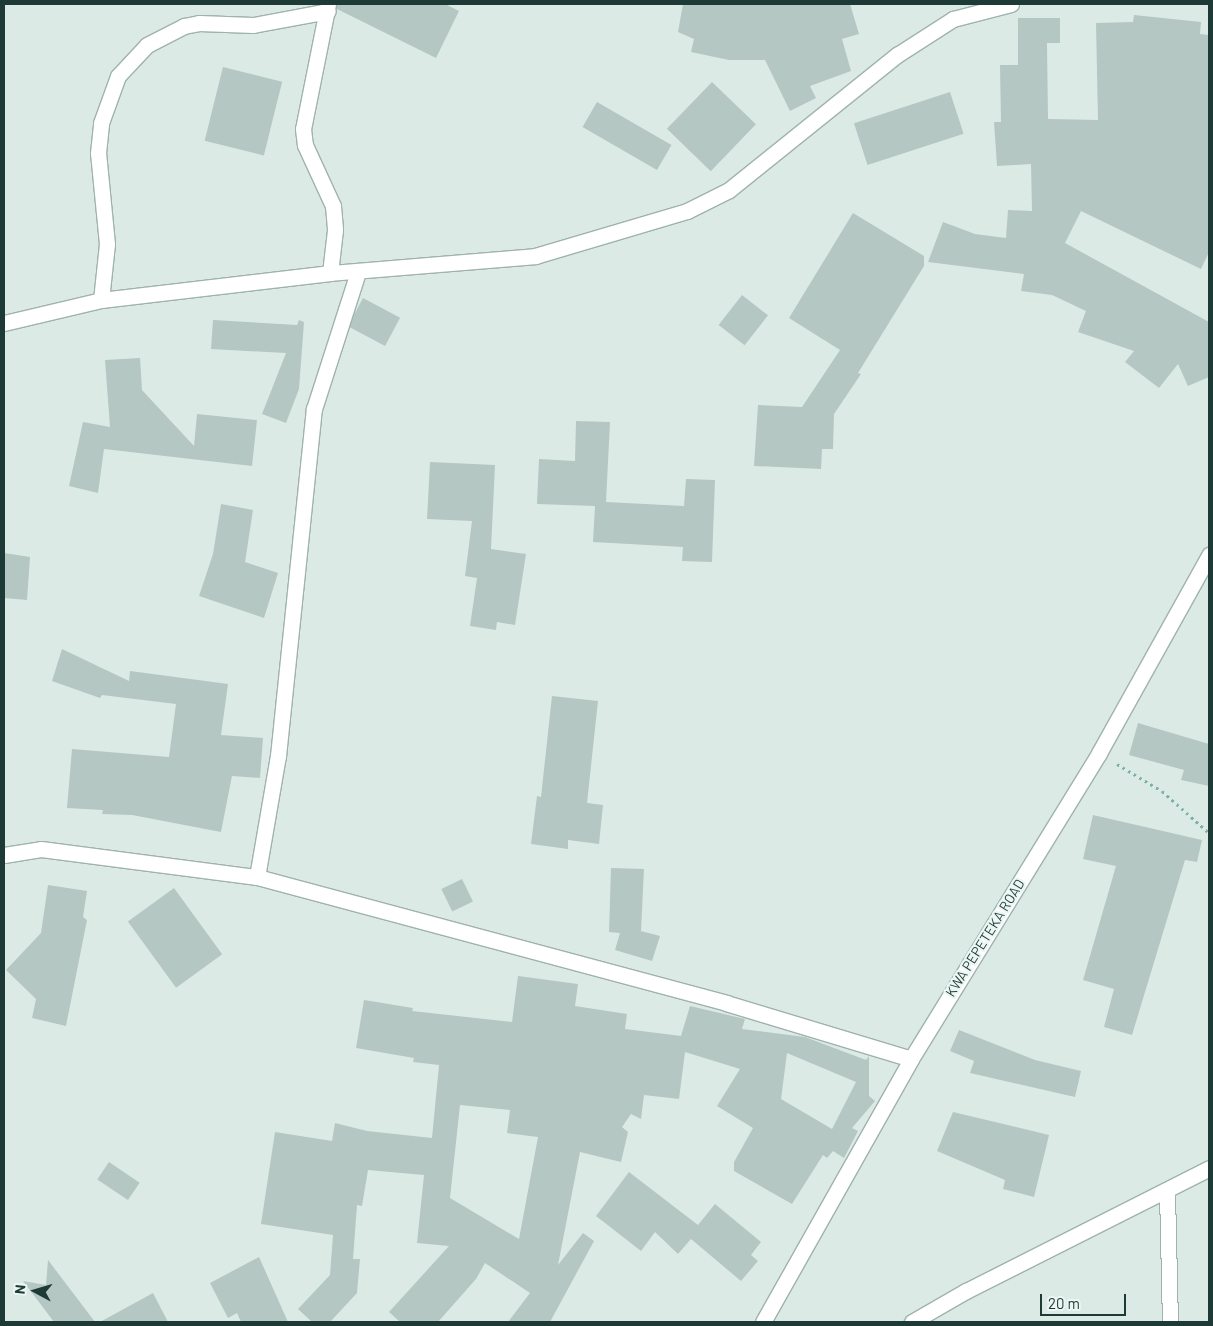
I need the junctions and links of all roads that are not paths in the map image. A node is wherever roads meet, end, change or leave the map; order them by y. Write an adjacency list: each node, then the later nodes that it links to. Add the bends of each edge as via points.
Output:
1 (1011, 4): 3 (street, via 954,19 897,55 729,190 687,211 536,256)
2 (328, 7): 4 (street, via 303,129 305,145 333,206 335,230); 5 (street, via 253,26 199,23 184,26 147,45 118,76 102,123 98,153 106,244)
3 (358, 272): 4 (street); 9 (street, via 314,409 278,756)
4 (330, 273): 5 (street)
5 (101, 300): 6 (street)
6 (4, 323)
7 (1209, 555): 10 (street, KWA PEPETEKA ROAD, via 1099,753)
8 (4, 855): 9 (street, via 41,849)
9 (257, 877): 10 (street, via 726,1003)
10 (911, 1059): 13 (street, KWA PEPETEKA ROAD)
11 (1209, 1168): 12 (street)
12 (1167, 1191): 14 (street, via 966,1291); 15 (street)
13 (763, 1322)
14 (912, 1322)
15 (1170, 1322)

